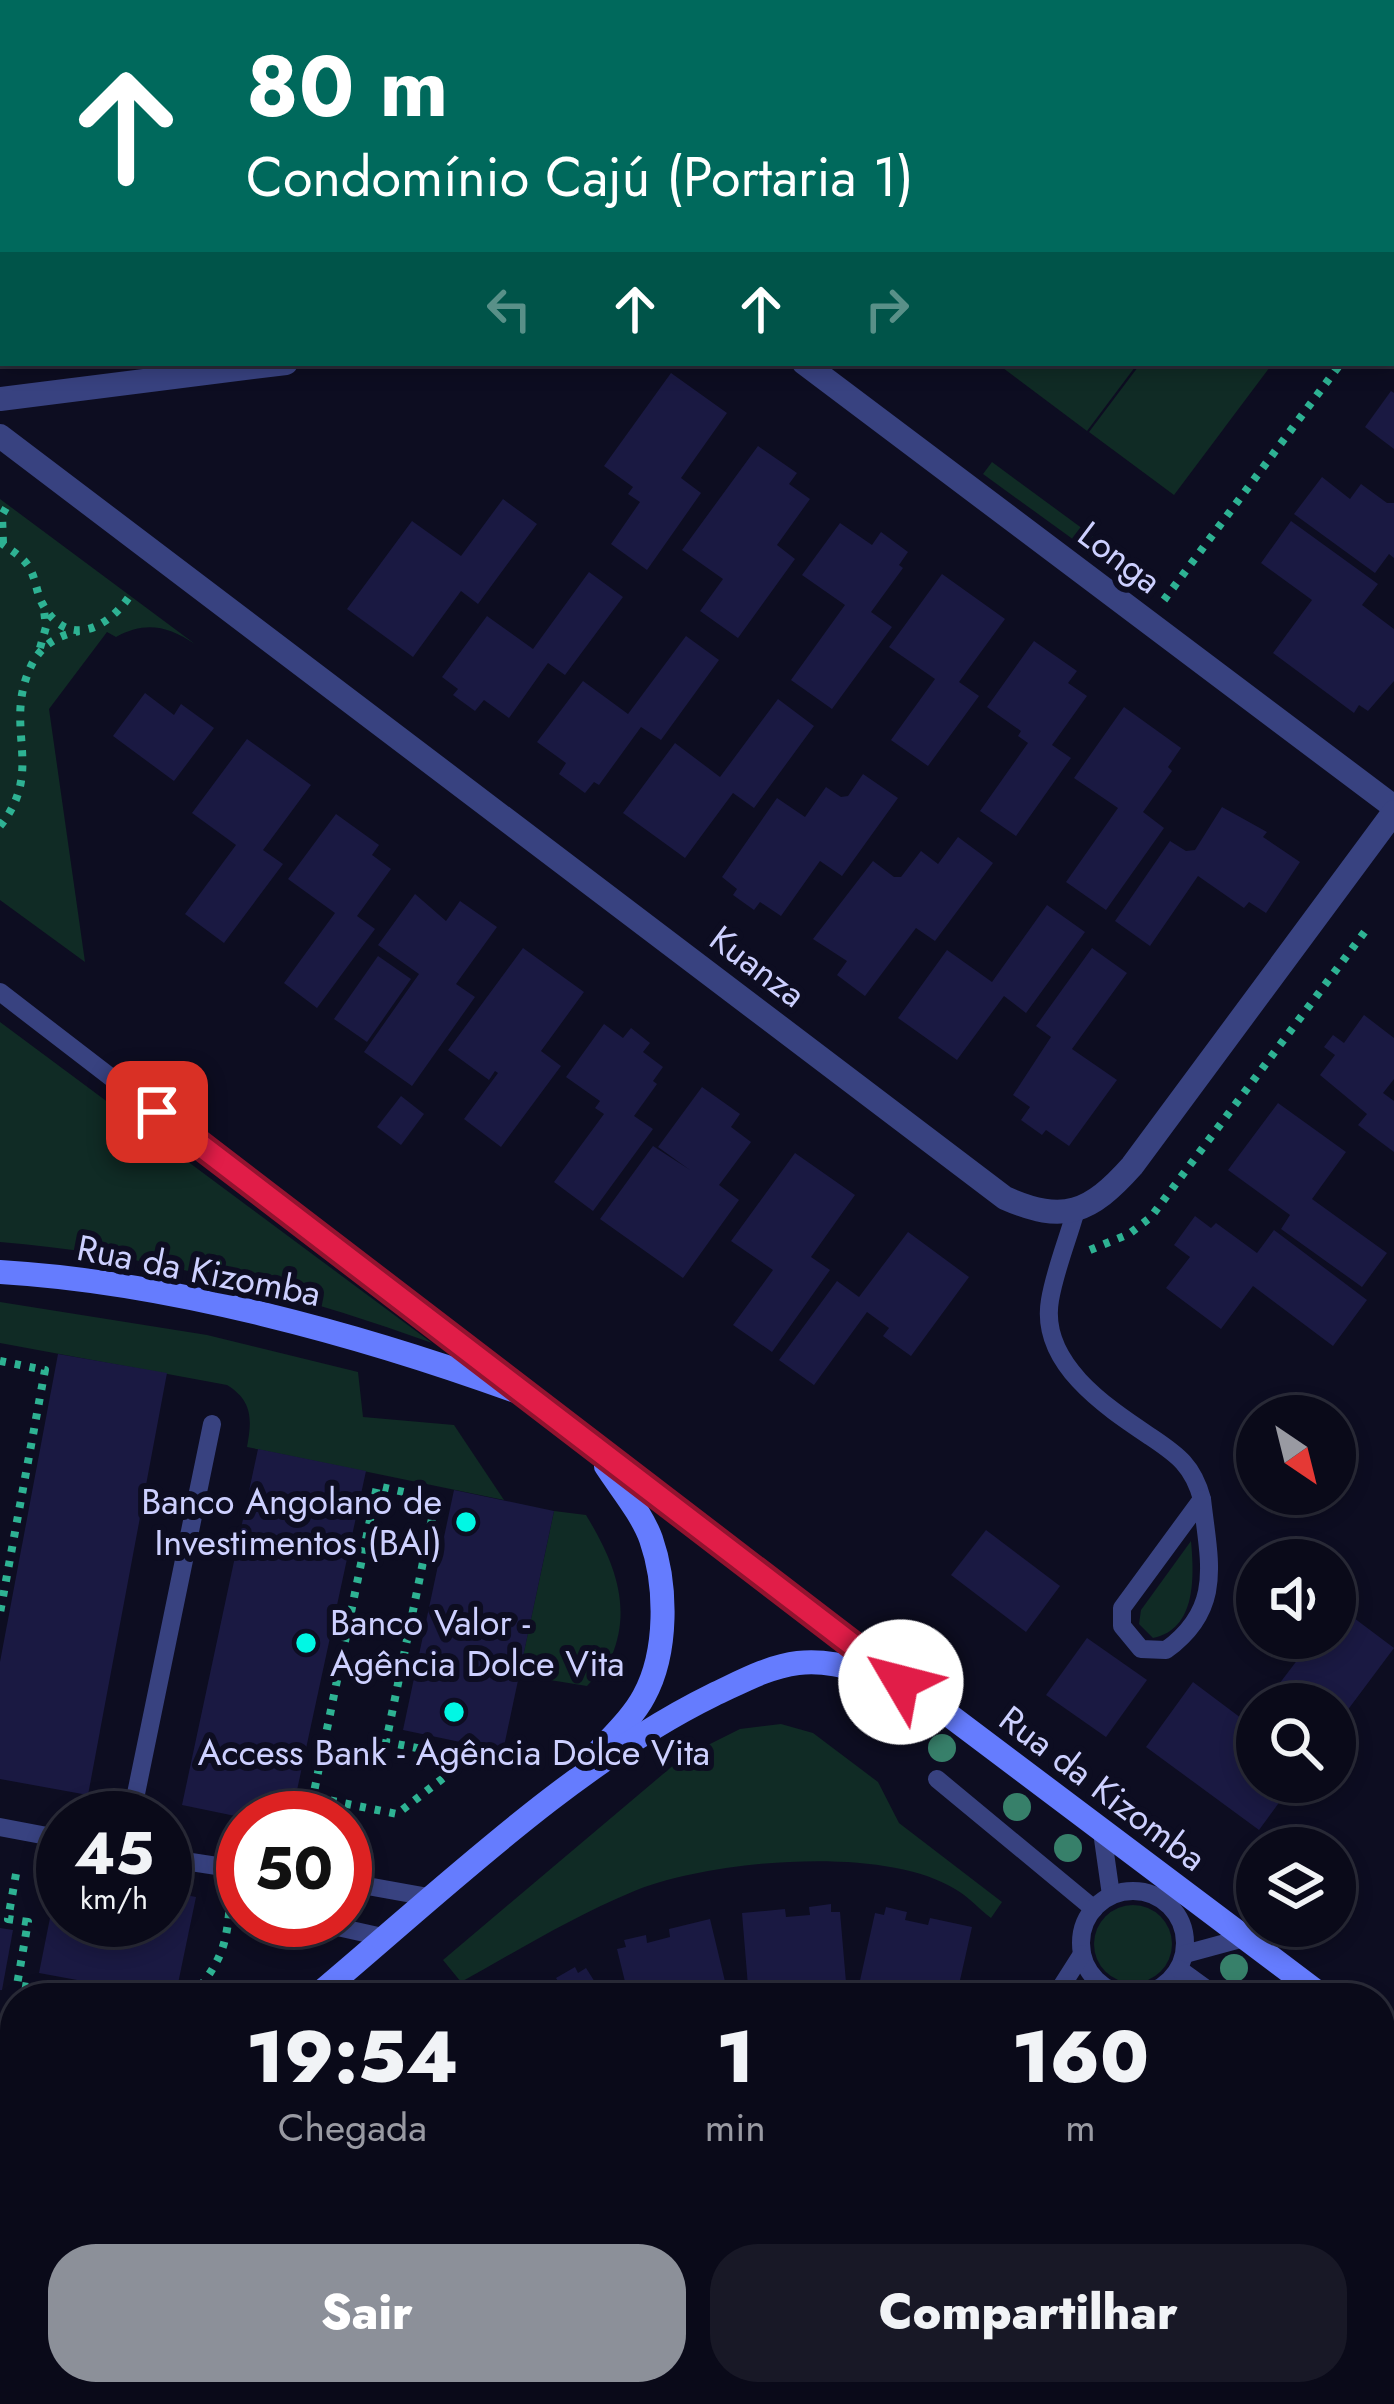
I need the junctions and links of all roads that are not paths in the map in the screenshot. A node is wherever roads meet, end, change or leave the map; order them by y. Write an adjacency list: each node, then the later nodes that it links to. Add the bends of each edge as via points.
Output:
1 (262, 366): 3 (street)
2 (808, 366): 5 (street, Longa)
3 (0, 399)
4 (0, 436): 7 (street, Kuanza, via 1005,1198 1036,1211)
5 (1394, 809): 7 (street, via 1132,1166 1095,1203)
6 (0, 992): 9 (lane)
7 (1076, 1210): 12 (lane, via 1048,1304 1052,1338 1073,1377 1180,1454)
8 (0, 1272): 9 (main road, Rua da Kizomba, via 124,1286 296,1324)
9 (520, 1393): 11 (main road, Rua da Kizomba)
10 (212, 1424): 16 (lane)
11 (598, 1454): 13 (main road, Rua da Kizomba); 15 (main road, via 650,1535 661,1625 644,1698)
12 (1202, 1499): 12 (lane, via 1210,1593 1186,1636 1166,1651 1141,1648 1126,1636 1122,1608)
13 (901, 1682): 15 (main road, via 825,1661 756,1673 681,1711); 18 (main road, Rua da Kizomba)
14 (938, 1779): 23 (lane)
15 (569, 1786): 22 (main road)
16 (137, 1791)
17 (0, 1827): 19 (lane)
18 (1102, 1832): 21 (lane); 24 (main road, Rua da Kizomba)
19 (36, 1834)
20 (372, 1887): 22 (lane)
21 (1111, 1895): 23 (lane); 30 (lane, via 1143,1891 1172,1907 1181,1921)
22 (434, 1898): 26 (main road)
23 (1094, 1909): 29 (lane)
24 (1236, 1932)
25 (372, 1935): 26 (lane)
26 (387, 1938): 31 (main road)
27 (1236, 1941): 30 (lane)
28 (1256, 1947): 36 (main road, Rua da Kizomba)
29 (1082, 1954): 32 (lane); 33 (lane)
30 (1182, 1961): 34 (lane); 35 (lane)
31 (332, 1983)
32 (1064, 1983)
33 (1099, 1983)
34 (1161, 1983)
35 (1204, 1983)
36 (1305, 1983)

